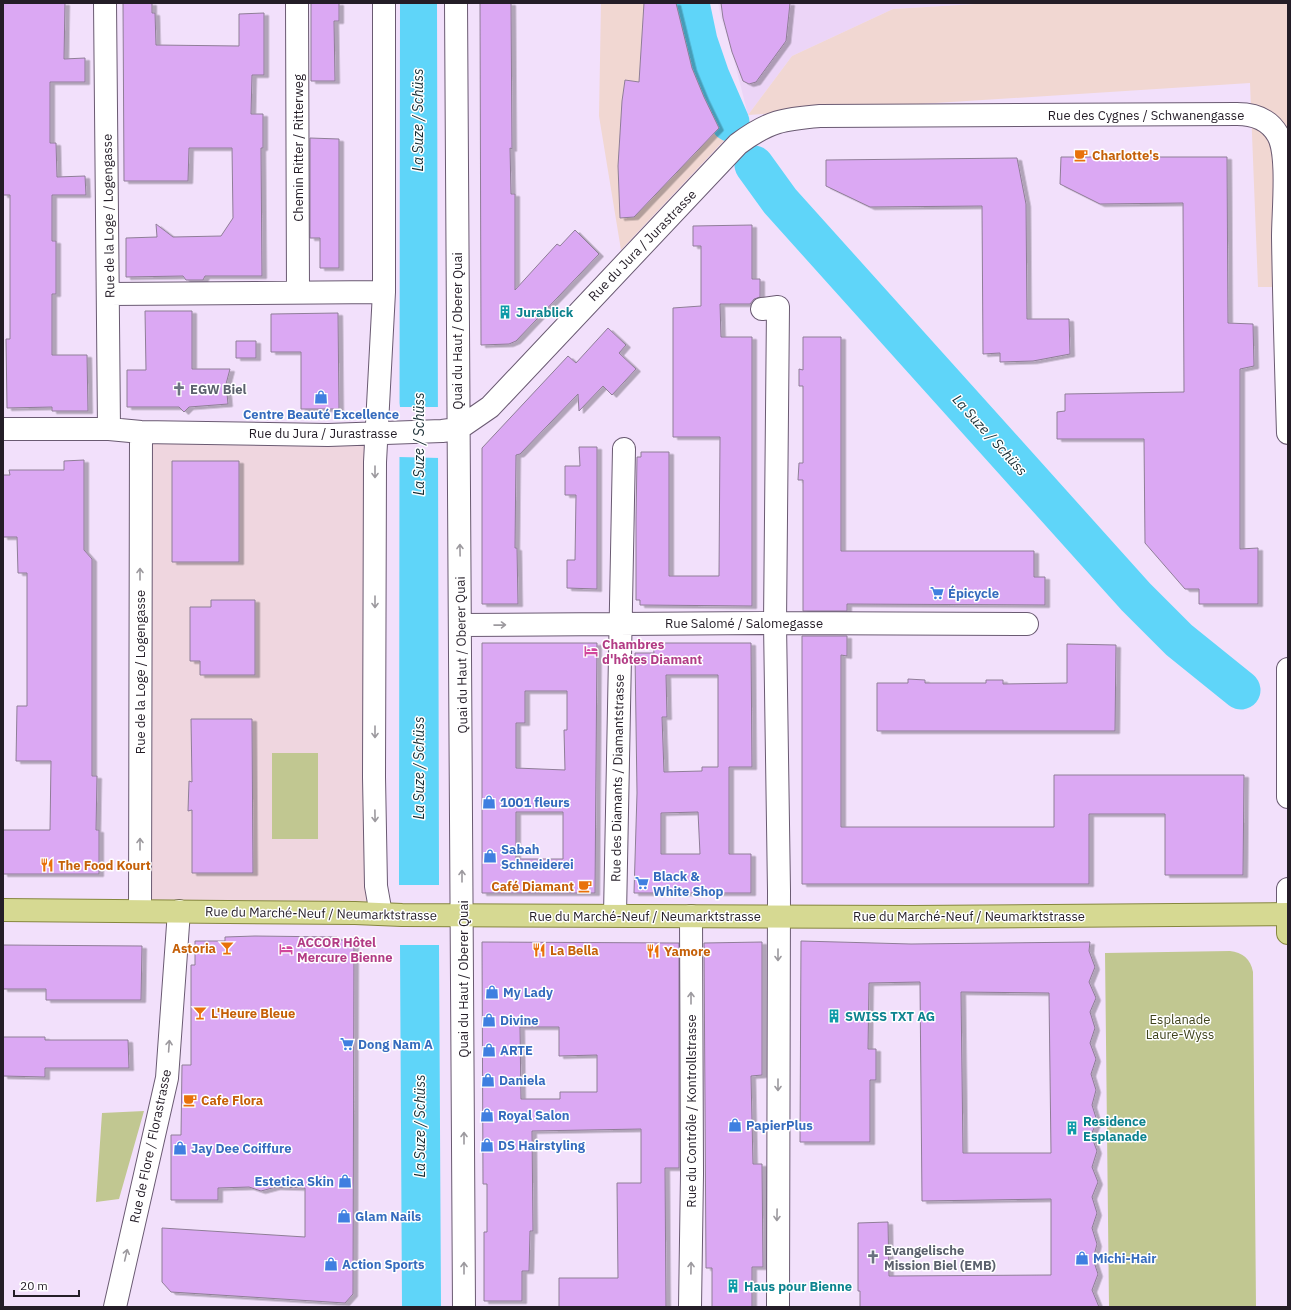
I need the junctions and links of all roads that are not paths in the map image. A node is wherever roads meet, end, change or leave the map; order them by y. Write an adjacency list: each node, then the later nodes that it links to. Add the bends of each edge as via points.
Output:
1 (105, 3): 8 (street, Rue de la Loge / Logengasse)
2 (297, 3): 6 (street, Chemin Ritter / Ritterweg)
3 (384, 3): 7 (street)
4 (456, 3): 12 (street, Quai du Haut / Oberer Quai)
5 (757, 130): 12 (street, Rue du Jura / Jurastrasse, via 738,144 490,407); 15 (street, Rue des Cygnes / Schwanengasse, via 792,118 820,116 1258,116 1273,127 1279,136 1284,157 1283,237)
6 (298, 292): 7 (street); 8 (street)
7 (384, 292): 14 (street)
8 (109, 294): 10 (street, Rue de la Loge / Logengasse)
9 (762, 309): 17 (street, via 778,307)
10 (109, 429): 11 (street, Rue du Jura / Jurastrasse); 13 (street, Rue du Jura / Jurastrasse)
11 (3, 430)
12 (450, 430): 14 (street, Rue du Jura / Jurastrasse); 20 (street, Quai du Haut / Oberer Quai, one-way to 12)
13 (141, 432): 14 (street, Rue du Jura / Jurastrasse); 26 (street, Rue de la Loge / Logengasse, one-way to 13)
14 (386, 433): 28 (street, one-way to 28, via 374,777 376,886)
15 (1288, 433)
16 (624, 449): 18 (street, Rue des Diamants / Diamantstrasse)
17 (775, 623): 18 (street, Rue Salomé / Salomegasse); 19 (street, Rue Salomé / Salomegasse); 33 (street)
18 (620, 624): 20 (street, Rue Salomé / Salomegasse, one-way to 18); 31 (street, Rue des Diamants / Diamantstrasse)
19 (1027, 624)
20 (461, 625): 30 (street, Quai du Haut / Oberer Quai, one-way to 20)
21 (1288, 669): 22 (street)
22 (1287, 705): 23 (street)
23 (1288, 797)
24 (1288, 889): 29 (street)
25 (3, 910): 26 (main road, Rue du Marché-Neuf / Neumarktstrasse)
26 (140, 911): 27 (main road, Rue du Marché-Neuf / Neumarktstrasse)
27 (179, 911): 28 (main road, Rue du Marché-Neuf / Neumarktstrasse); 35 (street, Rue de Flore / Florastrasse, one-way to 27, via 167,1078)
28 (385, 914): 30 (main road, Rue du Marché-Neuf / Neumarktstrasse)
29 (1288, 914): 33 (main road, Rue du Marché-Neuf / Neumarktstrasse); 34 (main road)
30 (457, 915): 31 (main road, Rue du Marché-Neuf / Neumarktstrasse); 36 (street, Quai du Haut / Oberer Quai, one-way to 30)
31 (615, 915): 32 (main road, Rue du Marché-Neuf / Neumarktstrasse)
32 (691, 916): 33 (main road, Rue du Marché-Neuf / Neumarktstrasse); 37 (street, Rue du Contrôle / Kontrollstrasse, one-way to 32)
33 (778, 916): 38 (street, one-way to 38)
34 (1288, 933)
35 (115, 1307)
36 (464, 1307)
37 (690, 1307)
38 (778, 1307)

